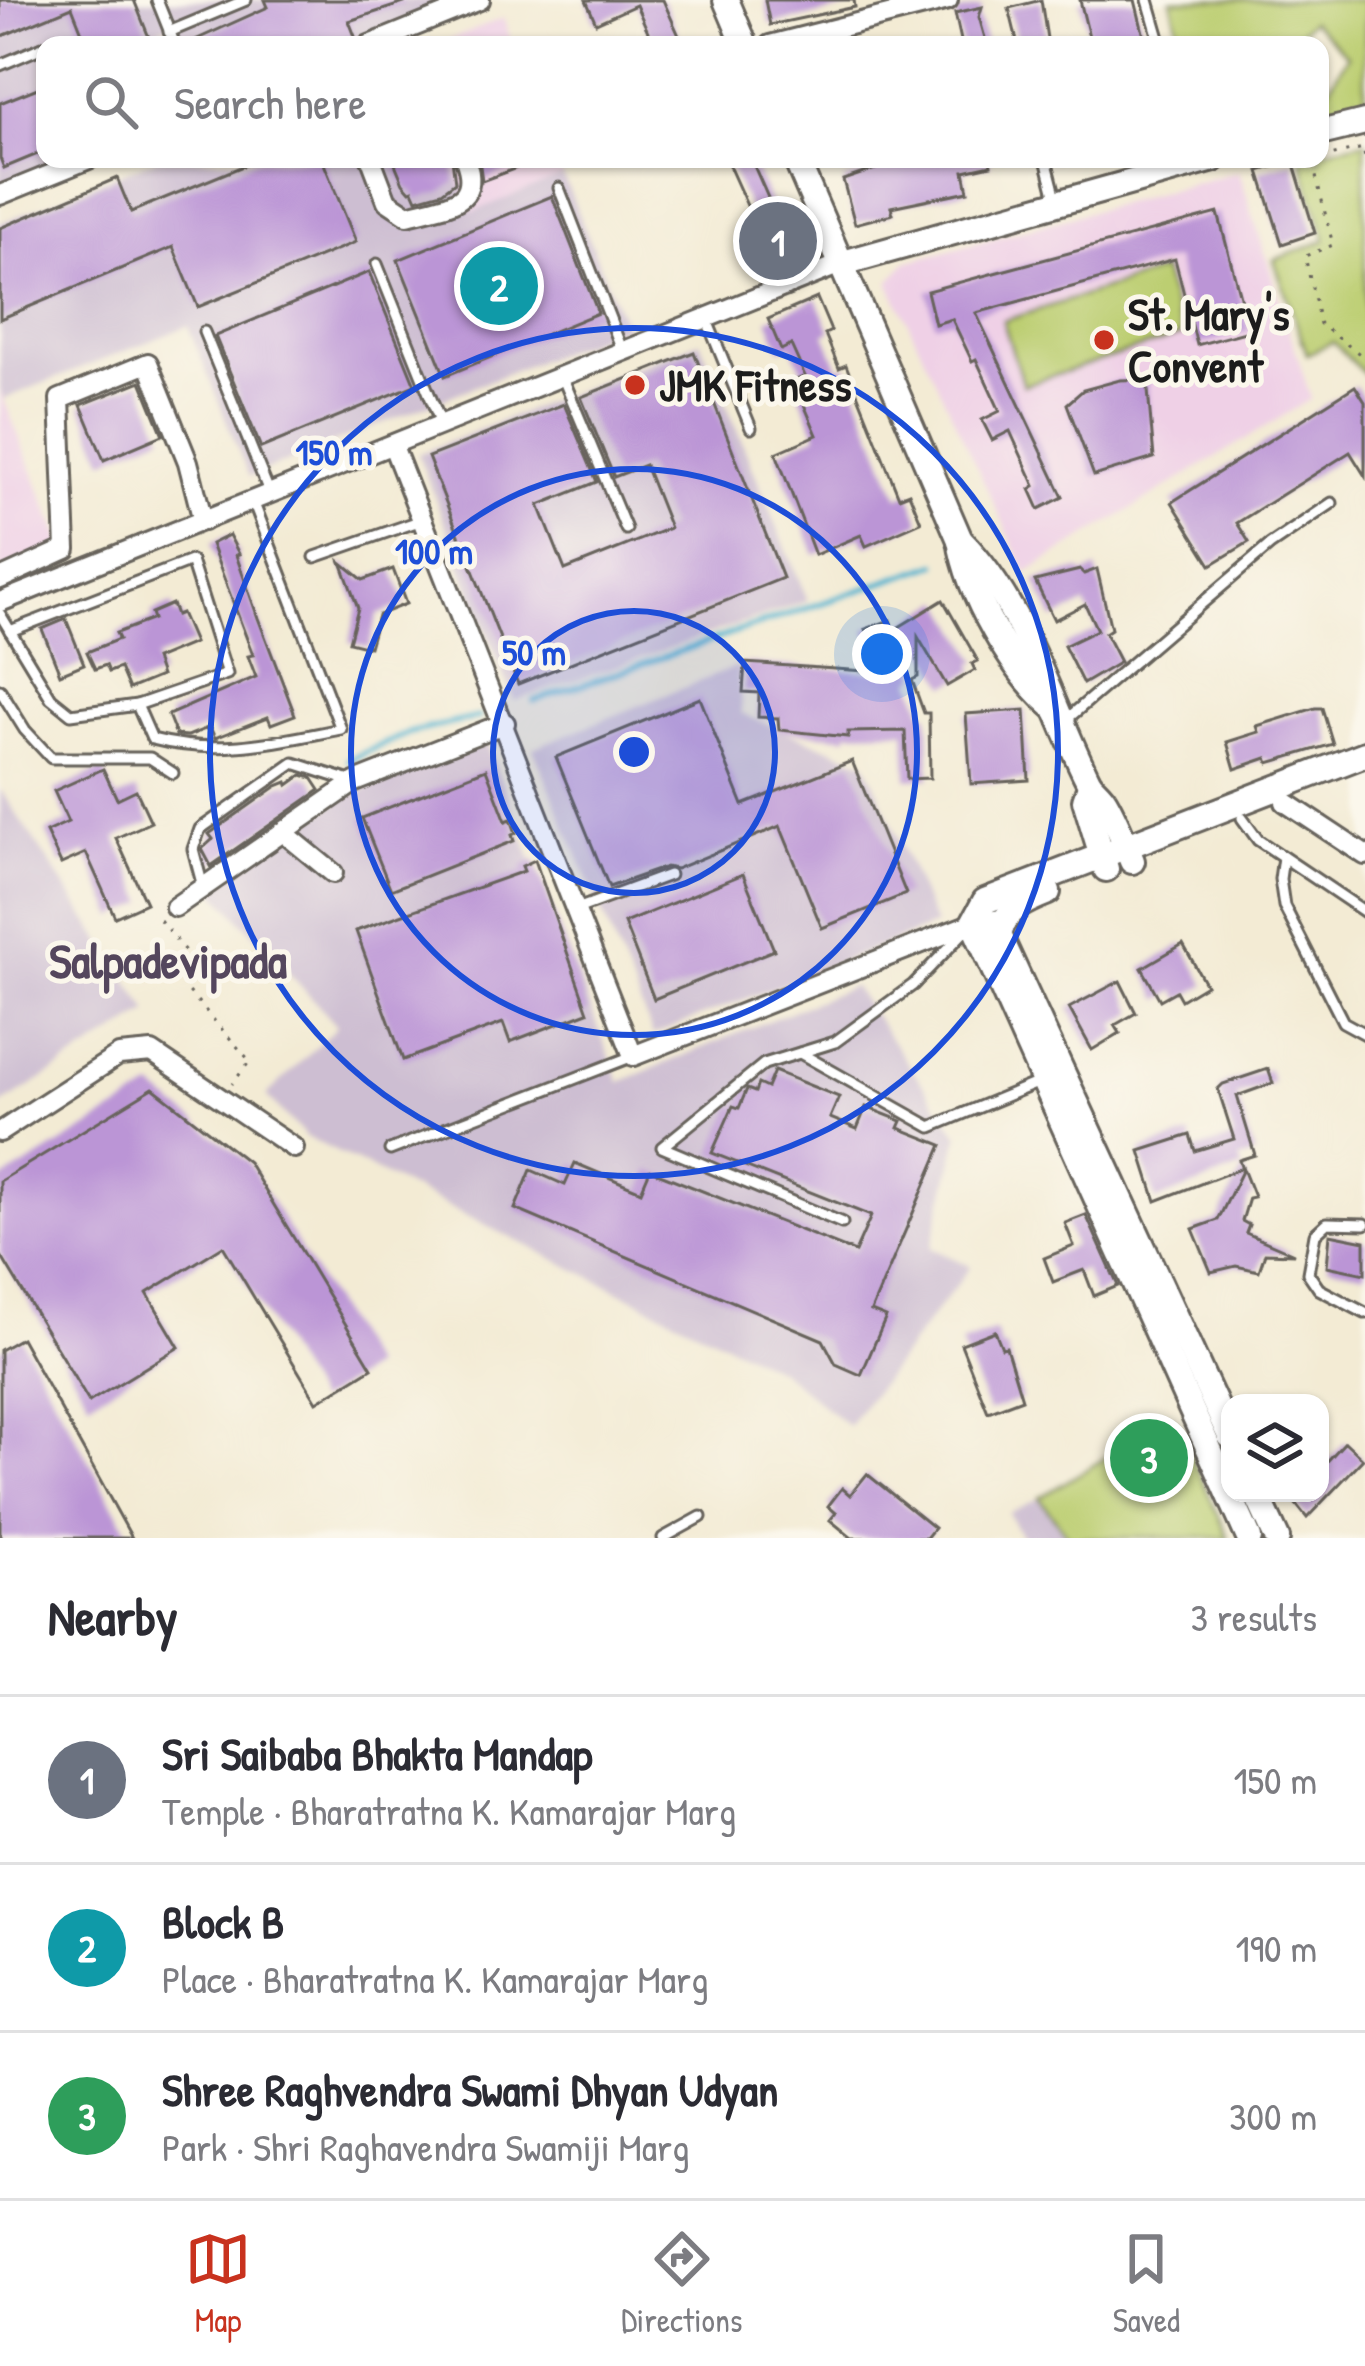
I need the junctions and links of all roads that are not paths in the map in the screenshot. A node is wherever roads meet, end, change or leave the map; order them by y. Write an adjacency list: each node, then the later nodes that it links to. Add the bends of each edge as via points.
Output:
1 (157, 0): 7 (lane)
2 (246, 0): 7 (lane)
3 (480, 0): 9 (street)
4 (726, 0): 10 (street)
5 (949, 0): 11 (street)
6 (1148, 0): 12 (lane)
7 (169, 32): 8 (lane)
8 (171, 36)
9 (417, 36)
10 (741, 36)
11 (806, 36)
12 (1158, 36)
13 (36, 49): 14 (lane)
14 (0, 64)
15 (1365, 122): 16 (street)
16 (1329, 131)
17 (67, 168): 24 (street)
18 (374, 168): 19 (street, via 387,201 408,215 462,198 471,190)
19 (469, 168)
20 (800, 168): 26 (street)
21 (1048, 168): 25 (lane)
22 (1176, 168): 25 (street)
23 (559, 188): 30 (lane)
24 (0, 195)
25 (1057, 202): 26 (street)
26 (843, 263): 28 (street); 47 (street, via 960,540 981,561 1004,621 1046,676)
27 (376, 264): 32 (lane)
28 (706, 318): 30 (street); 33 (lane)
29 (204, 332): 35 (lane)
30 (623, 352): 31 (street)
31 (562, 376): 32 (street); 39 (lane)
32 (442, 426): 34 (street)
33 (751, 428)
34 (393, 446): 35 (street); 38 (street)
35 (262, 498): 37 (street); 46 (lane, via 341,729 194,750 152,739)
36 (1332, 503): 47 (lane)
37 (203, 520): 41 (street, via 148,363 60,399 66,549); 42 (street)
38 (422, 520): 40 (lane); 48 (street)
39 (626, 530)
40 (315, 557)
41 (0, 579)
42 (0, 602)
43 (0, 614): 44 (lane)
44 (10, 632): 46 (lane, via 51,698 71,714); 46 (lane, via 191,562 227,674)
45 (0, 690): 50 (lane, via 51,758 150,758)
46 (137, 705)
47 (1059, 714): 52 (street)
48 (505, 724): 51 (street); 64 (street)
49 (1357, 766): 53 (street)
50 (173, 773)
51 (355, 782): 54 (street); 61 (lane, via 294,763 200,830 193,849)
52 (1090, 786): 55 (street); 58 (street, via 1085,800)
53 (1261, 807): 55 (street); 56 (street); 57 (lane, via 1258,840)
54 (283, 832): 59 (street); 61 (street)
55 (1129, 853): 58 (street)
56 (1365, 855)
57 (1283, 857): 65 (lane); 68 (lane, via 1284,906 1343,1022)
58 (1104, 862): 62 (street)
59 (333, 873)
60 (669, 875): 64 (lane)
61 (203, 887): 63 (street)
62 (1037, 889): 66 (street); 67 (street, via 985,901)
63 (175, 908)
64 (577, 908): 70 (street)
65 (1365, 912)
66 (1003, 919): 67 (street); 71 (street, via 999,935)
67 (973, 923): 69 (lane, via 913,985 835,1042); 70 (street); 71 (street)
68 (1365, 1034)
69 (800, 1053): 71 (lane, via 931,1127); 75 (lane, via 764,1064 662,1147)
70 (633, 1056): 74 (lane)
71 (1047, 1072): 78 (street)
72 (0, 1132): 73 (street, via 118,1055 152,1052)
73 (294, 1148)
74 (390, 1150)
75 (842, 1223)
76 (1365, 1224): 77 (lane, via 1328,1223 1315,1234 1308,1273 1319,1289)
77 (1365, 1313)
78 (1196, 1391): 79 (street); 82 (street)
79 (1221, 1424)
80 (1257, 1502): 82 (street)
81 (701, 1517): 83 (lane)
82 (1261, 1534)
83 (663, 1538)

